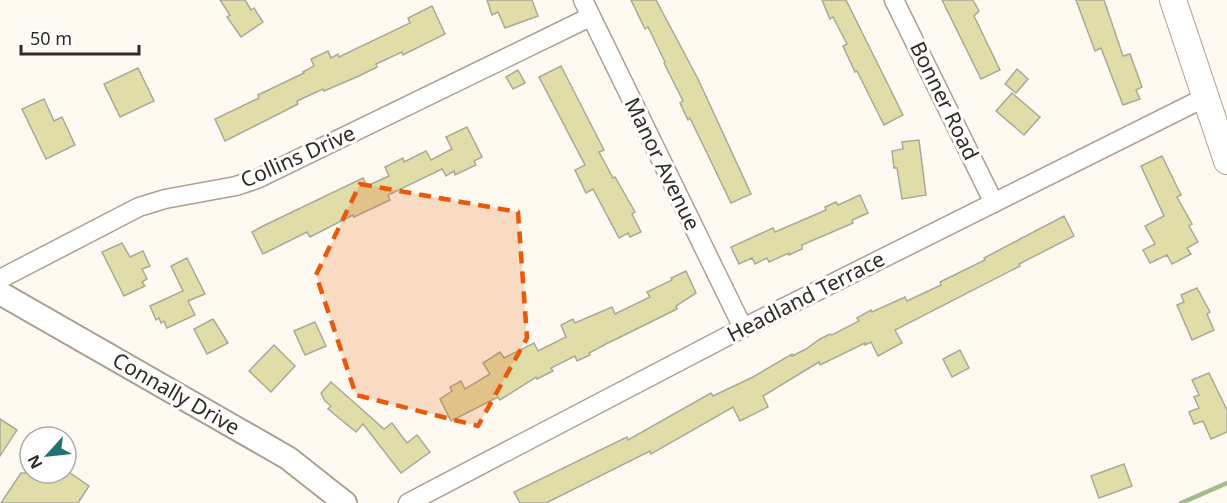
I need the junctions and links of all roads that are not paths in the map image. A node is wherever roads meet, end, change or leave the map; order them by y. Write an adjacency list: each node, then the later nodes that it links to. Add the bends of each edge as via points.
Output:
1 (894, 0): 6 (street, Bonner Road)
2 (1173, 0): 4 (main road)
3 (587, 8): 7 (street, Collins Drive, via 257,179 139,207); 9 (street, Manor Avenue)
4 (1206, 97): 5 (main road); 6 (street, Headland Terrace)
5 (1227, 161)
6 (994, 203): 9 (street, Headland Terrace)
7 (0, 279)
8 (0, 294): 10 (street, Connally Drive, via 288,458)
9 (743, 328): 11 (street, Headland Terrace)
10 (345, 503)
11 (408, 503)

